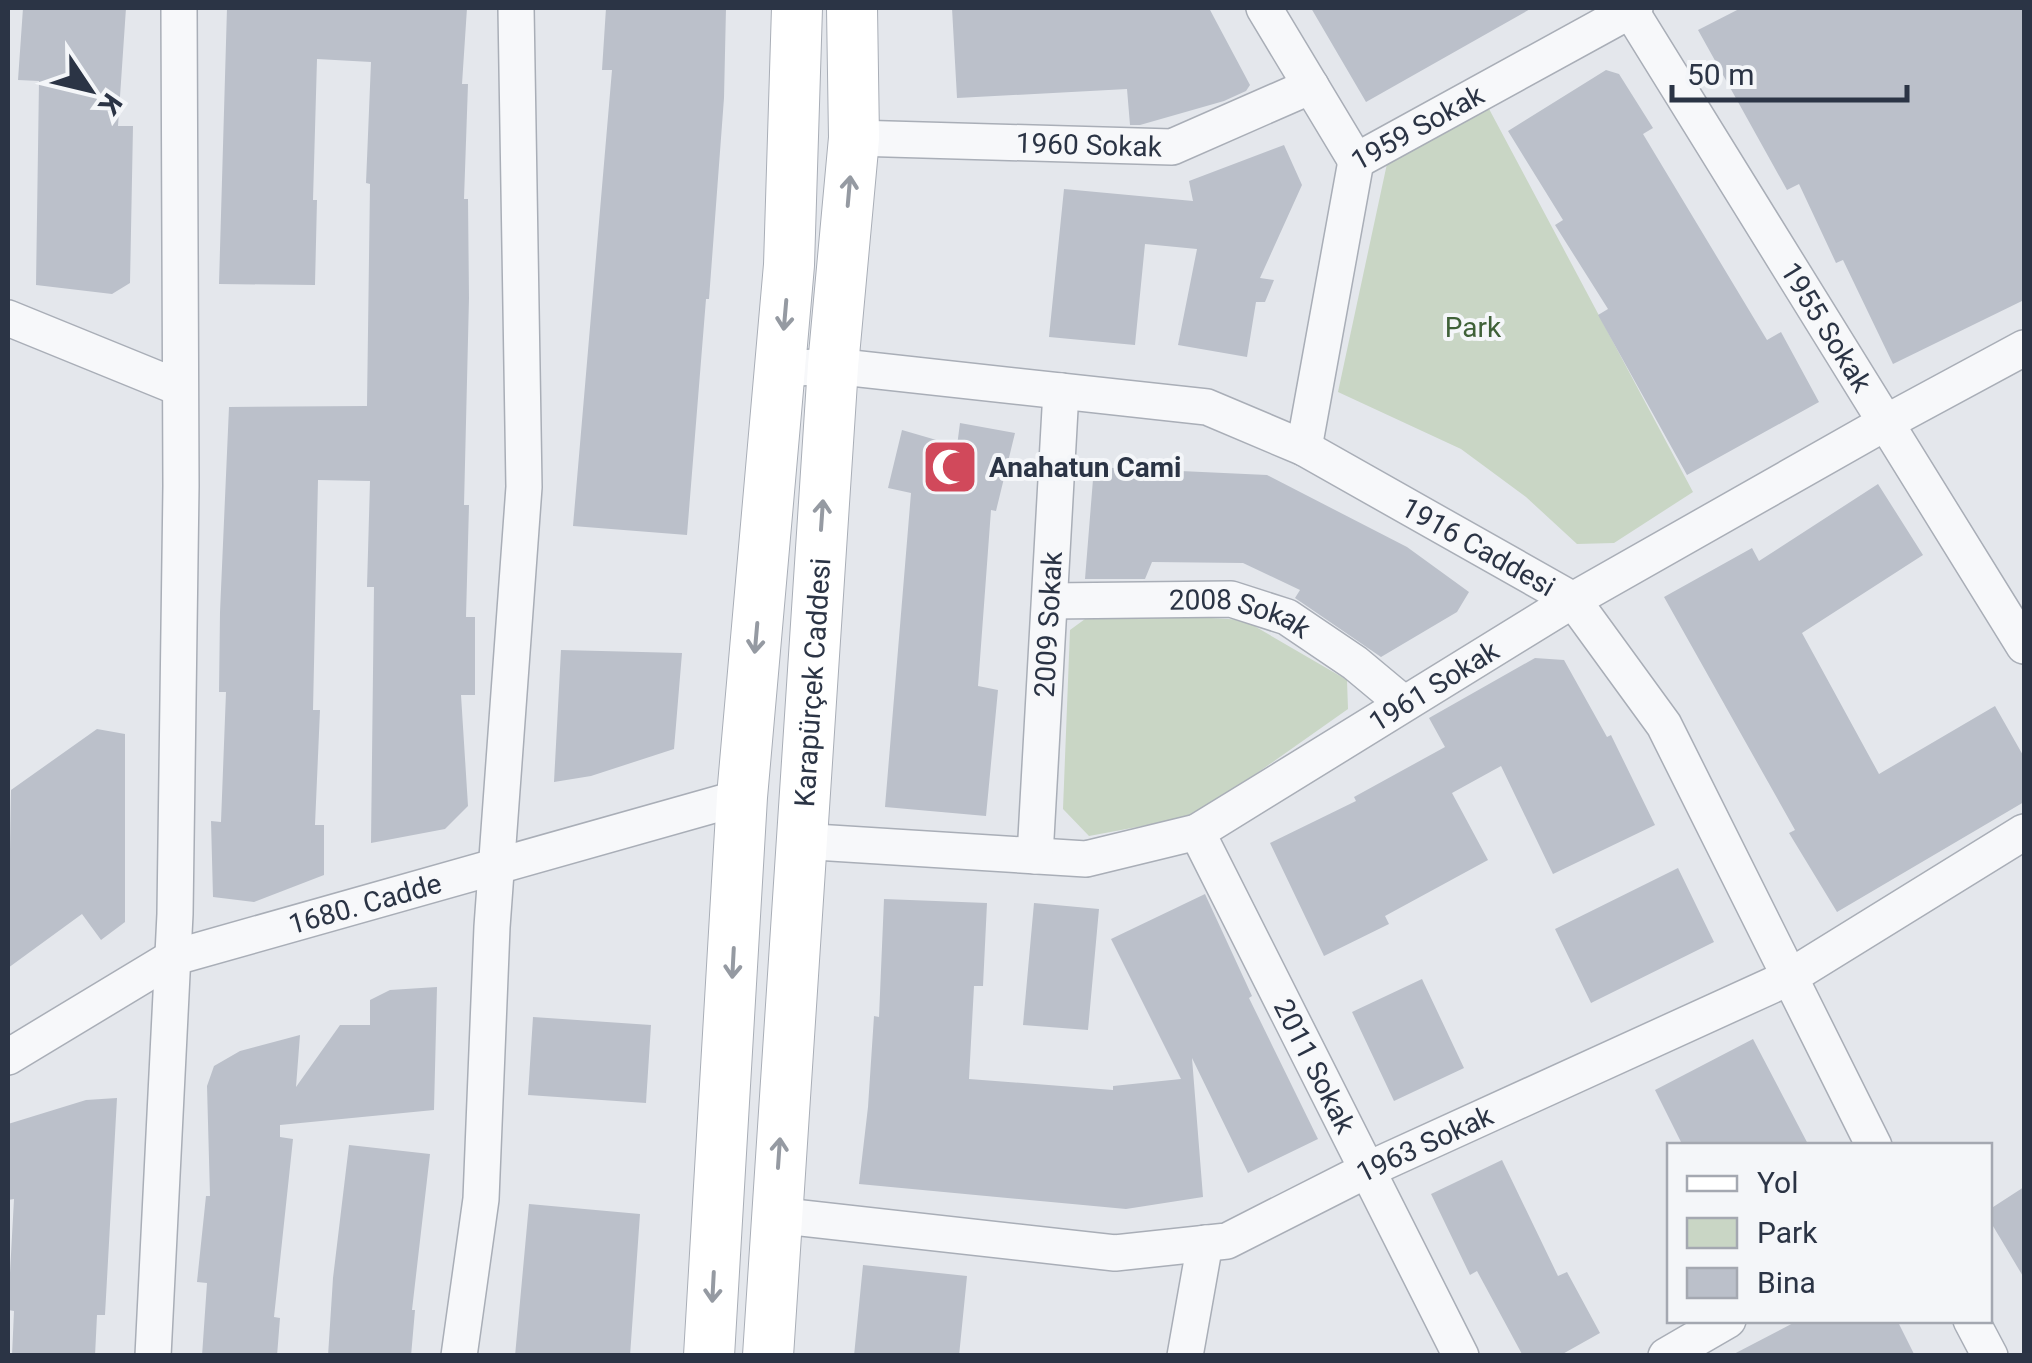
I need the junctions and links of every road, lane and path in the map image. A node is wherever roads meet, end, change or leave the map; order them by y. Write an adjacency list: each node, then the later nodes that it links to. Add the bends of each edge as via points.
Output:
1 (179, 8): 14 (street)
2 (516, 8): 27 (street, via 524,487)
3 (797, 8): 13 (main road, Karapürçek Caddesi, one-way to 13, via 790,264)
4 (852, 8): 8 (main road, Karapürçek Caddesi)
5 (1264, 8): 7 (street)
6 (1632, 8): 9 (street, 1959 Sokak); 16 (street, 1955 Sokak)
7 (1311, 86): 8 (street, 1960 Sokak, via 1172,147); 9 (street)
8 (854, 138): 12 (main road, Karapürçek Caddesi, one-way to 8)
9 (1356, 161): 17 (street, 1959 Sokak)
10 (8, 318): 14 (street)
11 (2024, 348): 16 (street, 1961 Sokak)
12 (833, 366): 13 (street, 1916 Caddesi); 15 (street, 1916 Caddesi); 25 (main road, Karapürçek Caddesi, one-way to 12)
13 (780, 369): 22 (main road, Karapürçek Caddesi, one-way to 22)
14 (180, 388): 28 (street)
15 (1062, 390): 17 (street, 1916 Caddesi, via 1206,407); 19 (street, 2009 Sokak)
16 (1885, 423): 18 (street, 1961 Sokak); 20 (street, 1955 Sokak)
17 (1304, 448): 18 (street, 1916 Caddesi)
18 (1572, 600): 21 (street, 1961 Sokak); 29 (street, 1916 Caddesi, via 1664,725)
19 (1050, 601): 21 (street, 2008 Sokak, via 1231,599 1286,617); 26 (street, 2009 Sokak)
20 (2024, 646)
21 (1403, 703): 23 (street, 1961 Sokak)
22 (742, 797): 27 (street, 1680. Cadde); 39 (main road, Karapürçek Caddesi, one-way to 39)
23 (1197, 832): 26 (street, 1961 Sokak, via 1086,859); 32 (street, 2011 Sokak)
24 (2024, 832): 29 (street, 1963 Sokak)
25 (799, 841): 26 (street, 1961 Sokak); 33 (main road, Karapürçek Caddesi, one-way to 25)
26 (1036, 856)
27 (497, 866): 28 (street, 1680. Cadde); 38 (street, via 481,1198)
28 (172, 958): 30 (street, 1680. Cadde); 37 (street)
29 (1788, 978): 31 (street, 1916 Caddesi); 32 (street, 1963 Sokak)
30 (8, 1057)
31 (1872, 1143)
32 (1368, 1170): 34 (street, 1963 Sokak, via 1227,1241); 42 (street, 2011 Sokak)
33 (775, 1215): 34 (street, 1963 Sokak, via 1115,1253); 40 (main road, Karapürçek Caddesi)
34 (1205, 1243): 41 (street)
35 (1723, 1323): 43 (street)
36 (1973, 1323): 44 (street)
37 (152, 1356)
38 (460, 1356)
39 (709, 1356)
40 (768, 1356)
41 (1185, 1356)
42 (1461, 1356)
43 (1666, 1356)
44 (1990, 1356)

